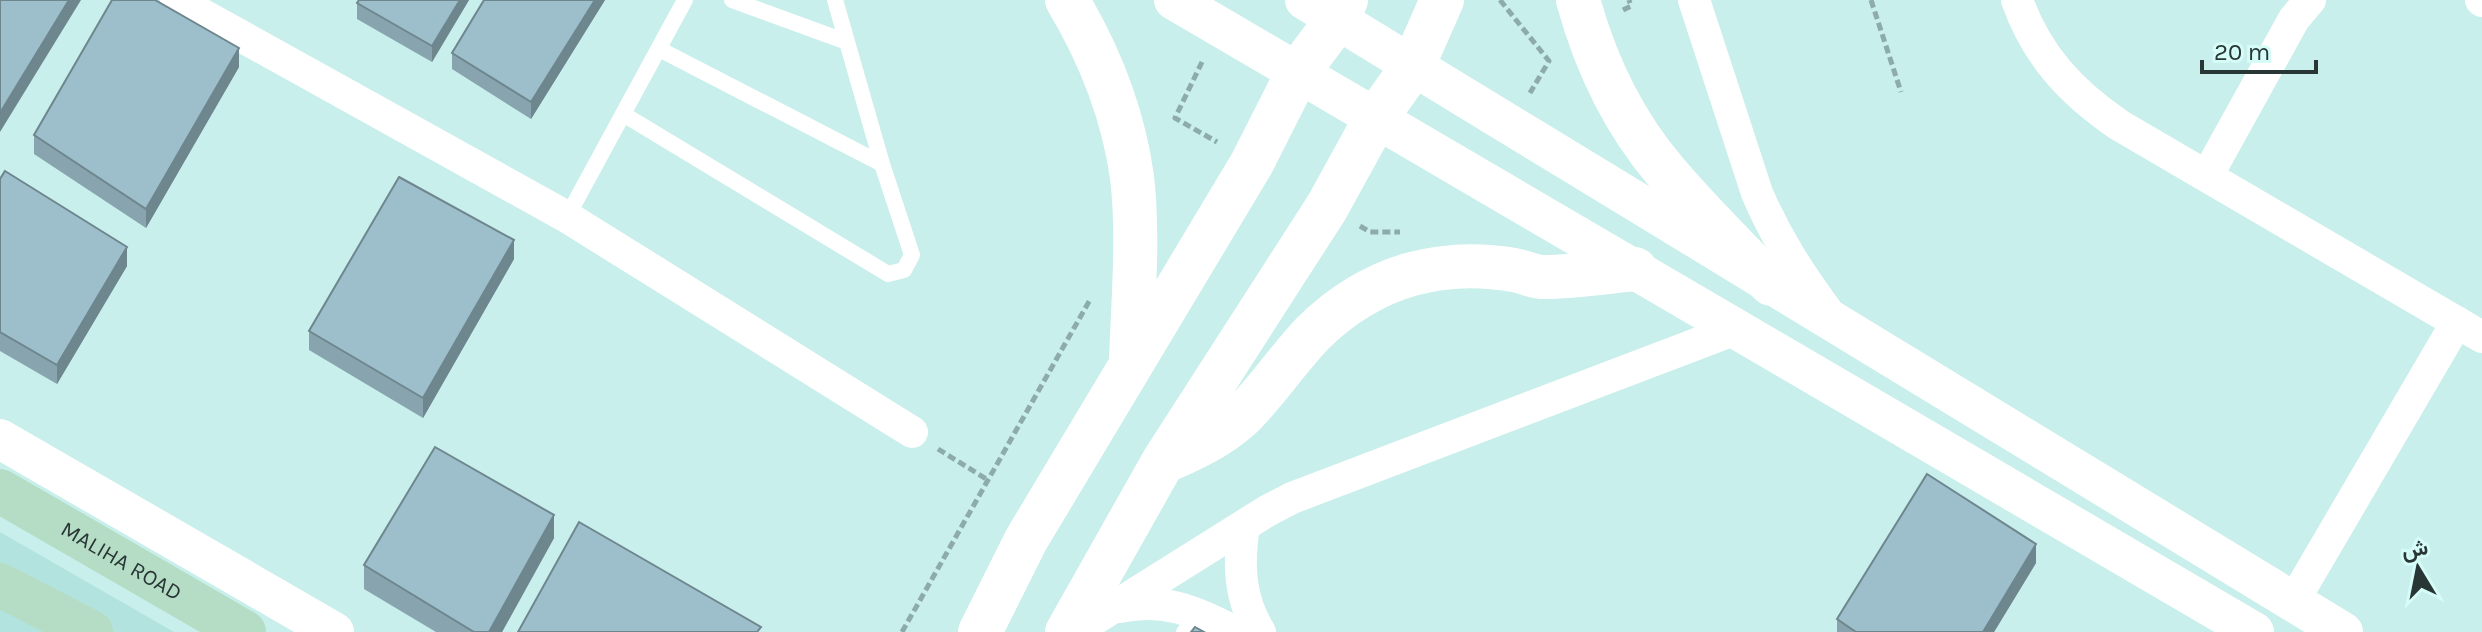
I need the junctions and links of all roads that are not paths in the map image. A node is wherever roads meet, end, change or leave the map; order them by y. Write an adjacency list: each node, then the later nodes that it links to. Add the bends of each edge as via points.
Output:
1 (176, 0): 21 (street)
2 (685, 0): 14 (lane)
3 (732, 0): 13 (lane)
4 (835, 0): 13 (lane)
5 (1067, 0): 27 (main road, via 1108,79 1132,178)
6 (1174, 0): 16 (street)
7 (1442, 0): 15 (main road)
8 (1578, 0): 23 (main road, via 1606,79 1633,127 1665,171)
9 (1694, 0): 24 (street, via 1770,224)
10 (2017, 0): 20 (street, via 2040,49 2089,104)
11 (2310, 0): 20 (street, via 2294,19)
12 (1329, 7): 15 (street); 16 (main road)
13 (847, 42): 19 (lane)
14 (659, 49): 17 (lane); 19 (lane)
15 (1413, 66): 18 (main road); 23 (street)
16 (1298, 72): 18 (street); 27 (main road, via 1252,163)
17 (623, 114): 19 (lane, via 888,274 904,270 912,255); 21 (lane)
18 (1376, 118): 22 (street); 30 (main road, via 1327,207)
19 (882, 164)
20 (2207, 176): 26 (street)
21 (567, 217): 28 (street)
22 (1635, 269): 25 (street); 30 (main road, via 1541,277 1462,265 1409,274 1333,314 1229,426)
23 (1771, 284): 24 (street)
24 (1837, 324): 34 (street)
25 (1736, 329): 32 (street, via 1317,487); 44 (street)
26 (2469, 330): 34 (street)
27 (1131, 365): 40 (main road, via 1026,540)
28 (912, 432)
29 (0, 439): 39 (street)
30 (1163, 462): 35 (main road)
31 (0, 491): 38 (main road, MALIHA ROAD)
32 (1244, 526): 35 (street); 43 (street, via 1241,579)
33 (0, 585): 37 (main road)
34 (2293, 602): 45 (street)
35 (1084, 623): 36 (street, via 1152,603 1169,605); 41 (street)
36 (1193, 624): 42 (street)
37 (91, 632)
38 (244, 632)
39 (334, 632)
40 (980, 632)
41 (1074, 632)
42 (1236, 632)
43 (1260, 632)
44 (2254, 632)
45 (2343, 632)

